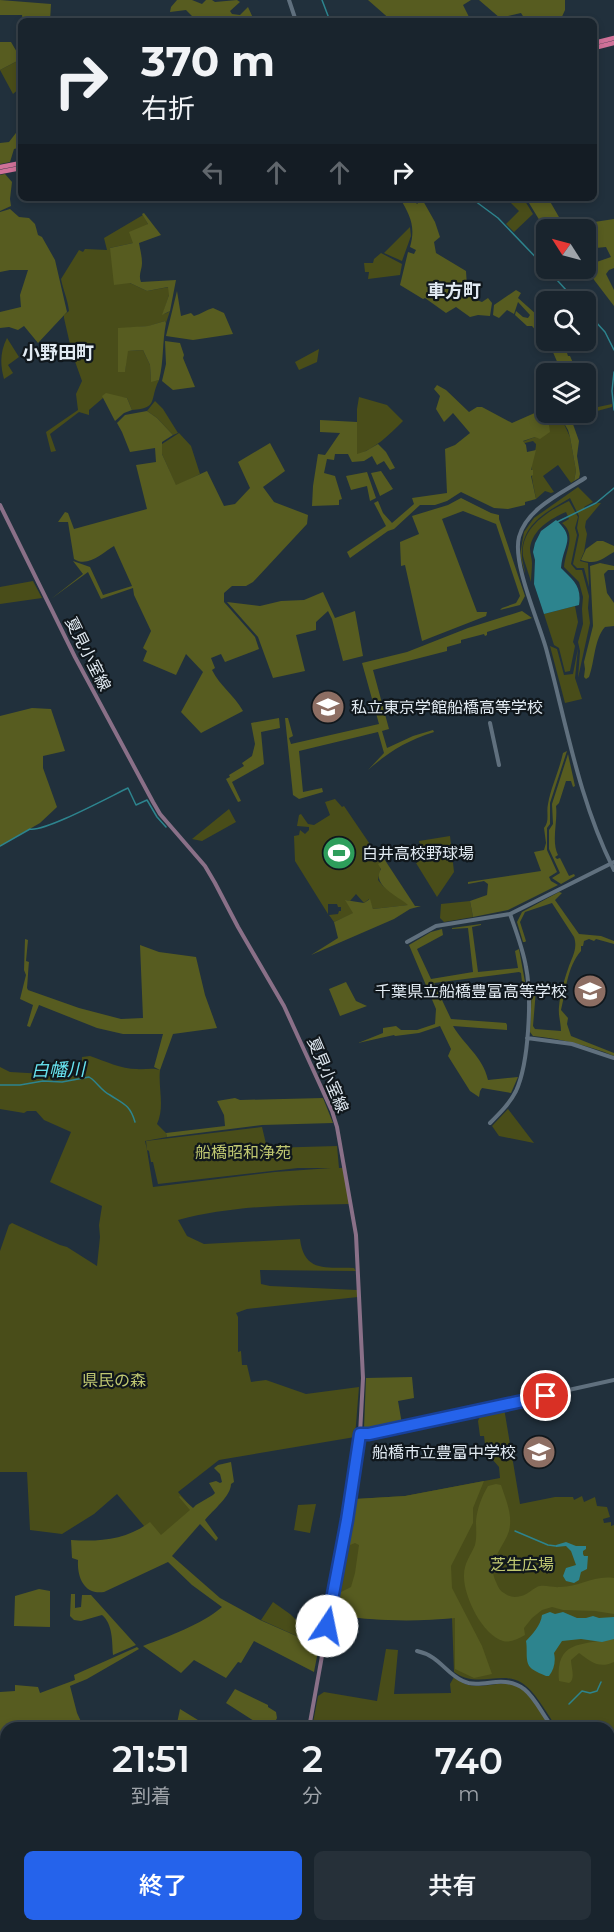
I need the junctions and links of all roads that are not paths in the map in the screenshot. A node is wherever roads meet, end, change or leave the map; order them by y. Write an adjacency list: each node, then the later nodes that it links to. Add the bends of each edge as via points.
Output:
1 (289, 0): 2 (street)
2 (295, 18)
3 (614, 38): 4 (highway)
4 (597, 42)
5 (614, 43): 6 (highway)
6 (597, 47)
7 (18, 164): 8 (highway)
8 (0, 167)
9 (18, 169): 10 (highway)
10 (0, 172)
11 (585, 478): 15 (street, via 532,514 522,530 517,551 584,799)
12 (0, 505): 23 (main road, 夏見小室線, via 153,802 215,883 284,1006 332,1111 348,1182 358,1254 363,1362)
13 (490, 723): 14 (street)
14 (499, 765)
15 (612, 863): 16 (street); 17 (street)
16 (614, 870)
17 (510, 914): 18 (street, via 436,926); 19 (street, via 528,977)
18 (407, 942)
19 (527, 1038): 20 (street, via 572,1044); 21 (street, via 519,1083)
20 (614, 1058)
21 (490, 1123)
22 (614, 1380): 23 (street)
23 (360, 1434): 25 (main road, 夏見小室線)
24 (417, 1651): 26 (street, via 437,1659 465,1682 509,1682 523,1686)
25 (310, 1722)
26 (549, 1722)

